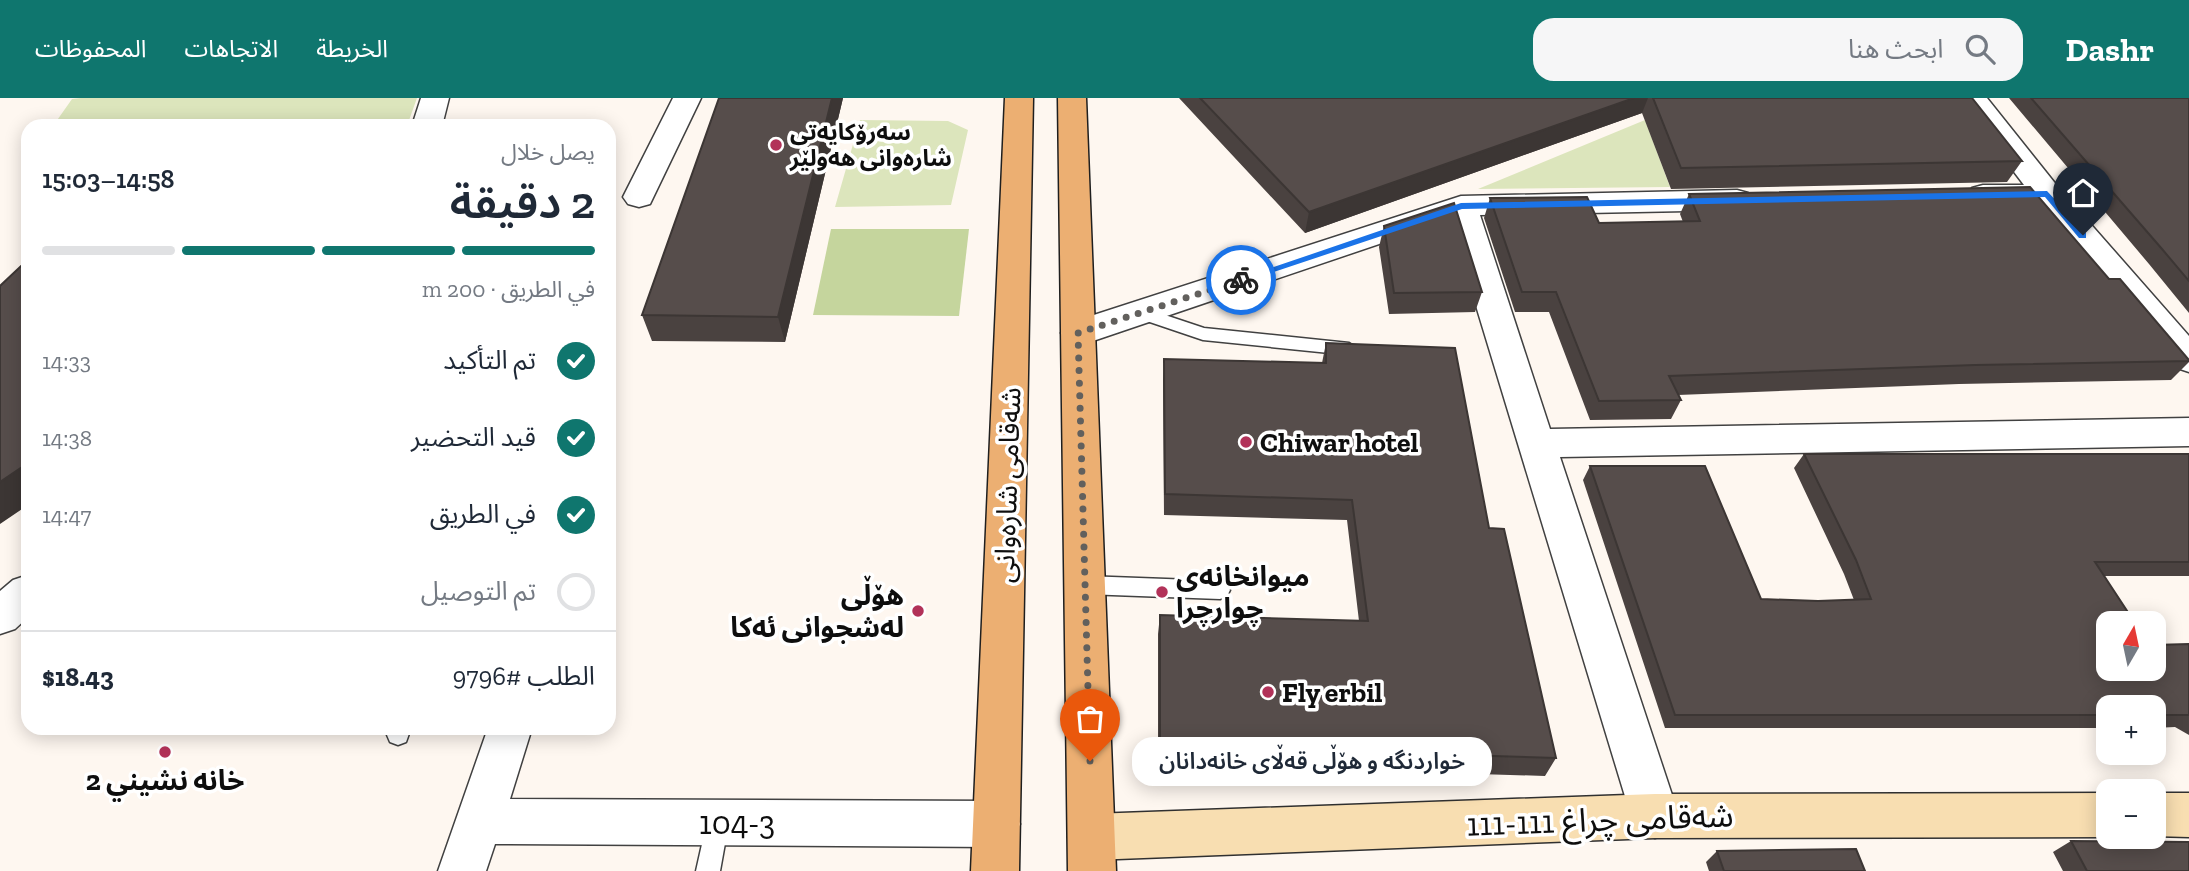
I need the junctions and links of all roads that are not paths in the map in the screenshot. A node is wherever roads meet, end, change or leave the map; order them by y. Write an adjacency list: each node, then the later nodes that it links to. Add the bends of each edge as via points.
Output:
1 (435, 98): 6 (street)
2 (687, 98): 9 (street)
3 (1018, 98): 29 (main road, شەقامی شارەوانی)
4 (1072, 98): 13 (main road)
5 (1972, 98): 7 (street)
6 (429, 119)
7 (2047, 194): 8 (street); 15 (street)
8 (1950, 196)
9 (639, 197)
10 (1768, 200): 11 (street)
11 (1461, 206): 12 (street); 17 (street)
12 (1141, 313): 13 (street); 14 (lane, via 1203,334)
13 (1078, 333): 18 (main road)
14 (1356, 349)
15 (2189, 359)
16 (2189, 432): 17 (street)
17 (1537, 443): 26 (street)
18 (1085, 585): 19 (lane); 30 (main road)
19 (1220, 590)
20 (21, 598): 21 (street)
21 (0, 616)
22 (508, 735): 27 (street)
23 (2096, 815): 26 (street, شەقامی چراغ 111-111)
24 (2166, 815): 25 (street)
25 (2189, 815)
26 (1655, 816): 30 (street, شەقامی چراغ 111-111)
27 (478, 821): 28 (street, 104-3); 31 (street)
28 (717, 821): 29 (street, 104-3); 32 (lane)
29 (996, 824): 33 (main road, شەقامی شارەوانی)
30 (1092, 854)
31 (462, 871)
32 (708, 871)
33 (995, 871)

